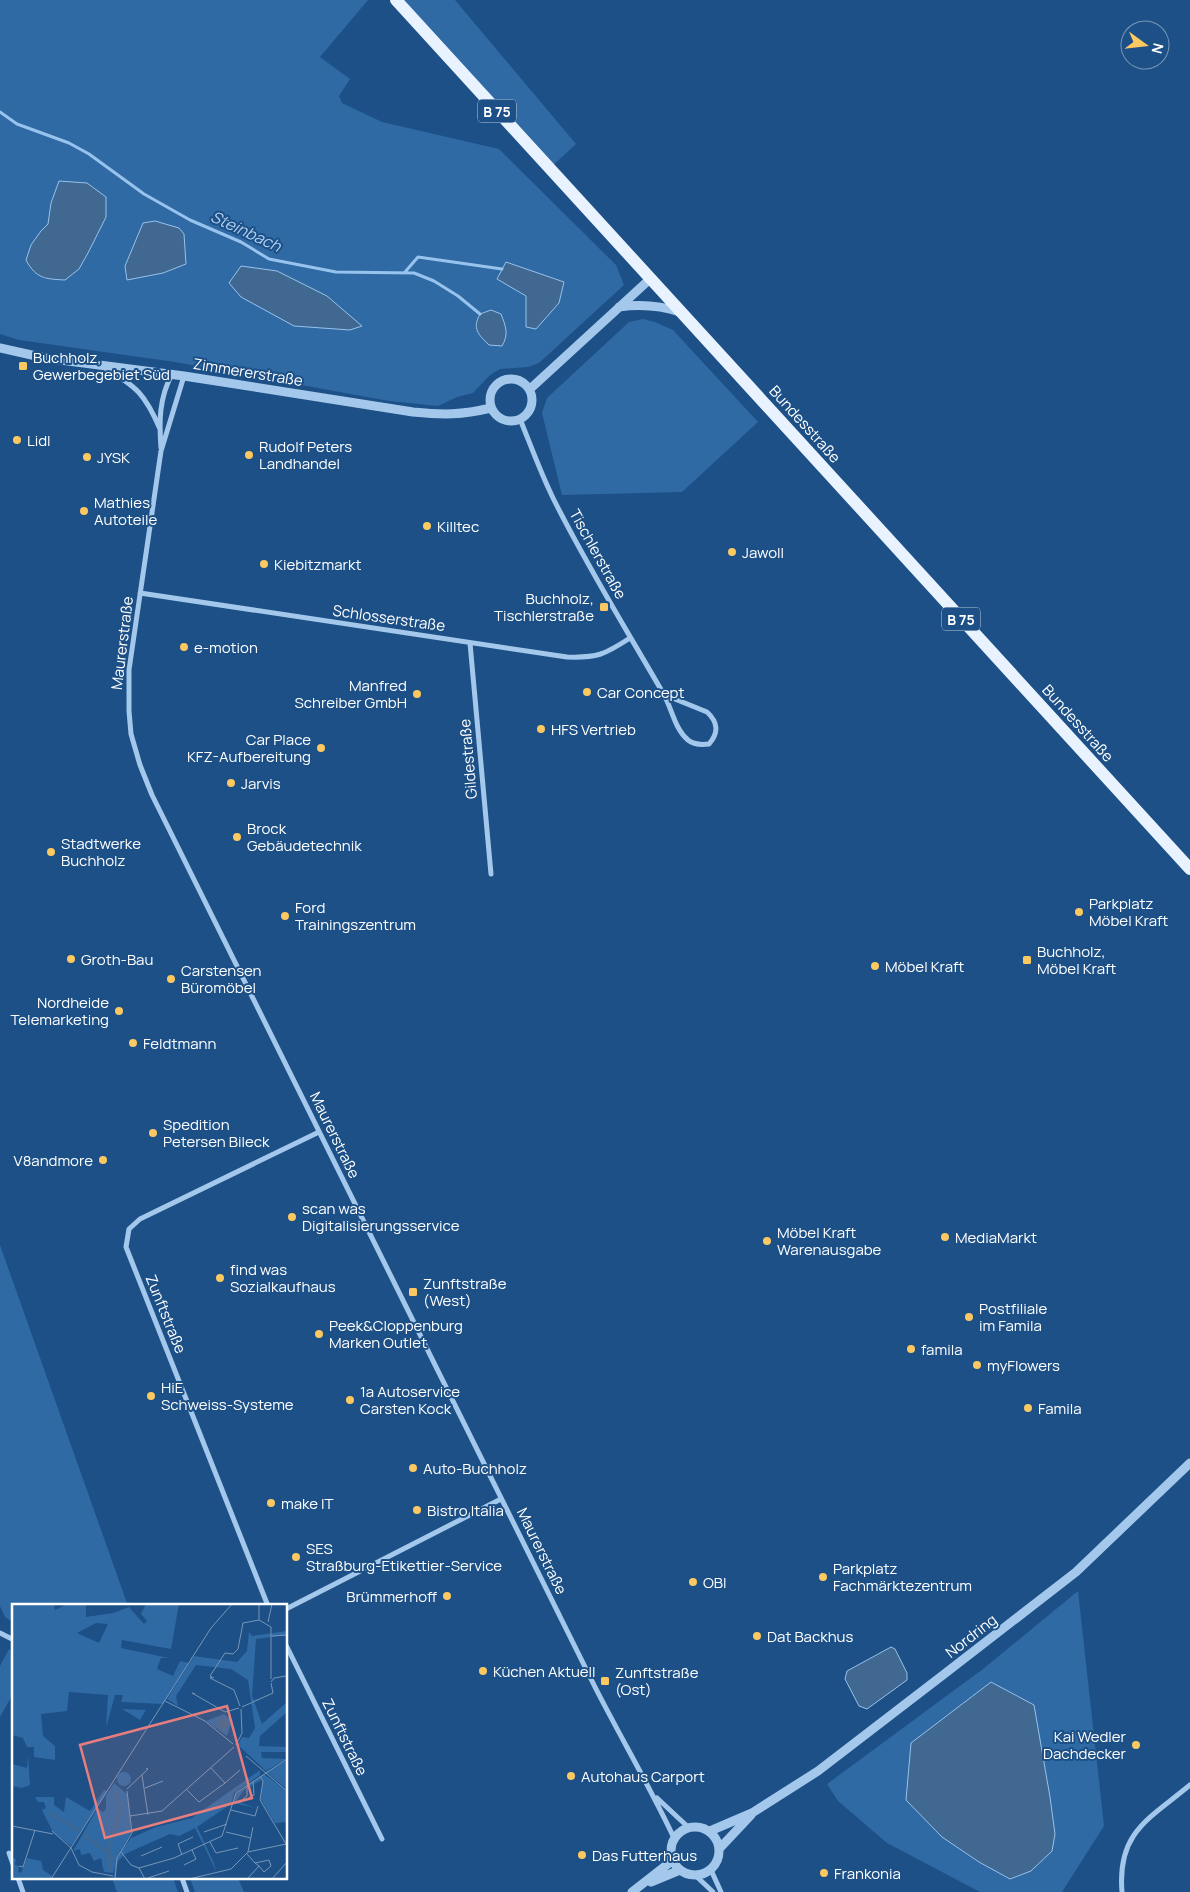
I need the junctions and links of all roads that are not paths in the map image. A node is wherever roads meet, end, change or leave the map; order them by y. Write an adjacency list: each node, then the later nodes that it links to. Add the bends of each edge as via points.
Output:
1 (396, 0): 2 (main road, Bundesstraße / B 75)
2 (650, 279): 3 (street); 4 (main road, Bundesstraße / B 75)
3 (619, 307): 4 (street, via 663,306); 9 (street)
4 (681, 312): 18 (main road, Bundesstraße / B 75)
5 (0, 348): 6 (street, Zimmererstraße, via 44,358)
6 (99, 364): 7 (street, Zimmererstraße); 12 (street, Maurerstraße, via 140,393)
7 (172, 374): 8 (street, Zimmererstraße); 12 (street, Maurerstraße, via 162,400)
8 (184, 376): 10 (street, Zimmererstraße, via 420,413 444,415); 13 (street, Maurerstraße)
9 (530, 389): 10 (street, via 517,379 502,381 491,392); 11 (street, via 531,406)
10 (491, 408): 11 (street, via 503,420)
11 (520, 419): 15 (street, Tischlerstraße, via 553,498)
12 (160, 429): 13 (street, Maurerstraße)
13 (161, 451): 14 (street, Maurerstraße)
14 (140, 593): 16 (street, Schlosserstraße); 20 (street, Maurerstraße, via 128,692 132,734 140,765)
15 (630, 638): 16 (street, Schlosserstraße, via 610,651 590,658); 17 (street, Tischlerstraße)
16 (470, 642): 19 (street, Gildestraße)
17 (665, 696): 17 (street, Tischlerstraße, via 688,740 709,744 716,732 713,717 708,712)
18 (1190, 869)
19 (491, 874)
20 (319, 1132): 22 (street, Maurerstraße); 23 (street, Zunftstraße, via 140,1219 128,1229 126,1246)
21 (1190, 1463): 30 (street, Nordring, via 1076,1572 818,1771)
22 (502, 1499): 24 (street); 29 (street, Maurerstraße, via 617,1730)
23 (267, 1604)
24 (288, 1608)
25 (0, 1633): 26 (street)
26 (12, 1639)
27 (288, 1649): 34 (street, Zunftstraße)
28 (1190, 1786): 48 (street, via 1138,1828 1128,1843 1122,1861)
29 (655, 1796): 31 (street, Maurerstraße); 33 (street, Maurerstraße)
30 (752, 1813): 32 (street, Nordring); 35 (street, Nordring)
31 (688, 1827): 32 (street); 33 (street)
32 (710, 1831): 35 (street)
33 (674, 1838): 37 (street)
34 (382, 1839)
35 (720, 1848): 40 (street, Nordring, via 720,1856)
36 (9, 1853): 38 (street)
37 (673, 1860): 39 (street); 43 (street)
38 (12, 1862)
39 (680, 1870): 41 (street); 43 (street)
40 (711, 1870): 41 (street); 47 (street)
41 (695, 1876): 46 (street)
42 (183, 1880): 44 (street)
43 (642, 1886): 45 (street)
44 (187, 1892)
45 (632, 1892)
46 (713, 1892)
47 (721, 1892)
48 (1122, 1892)

